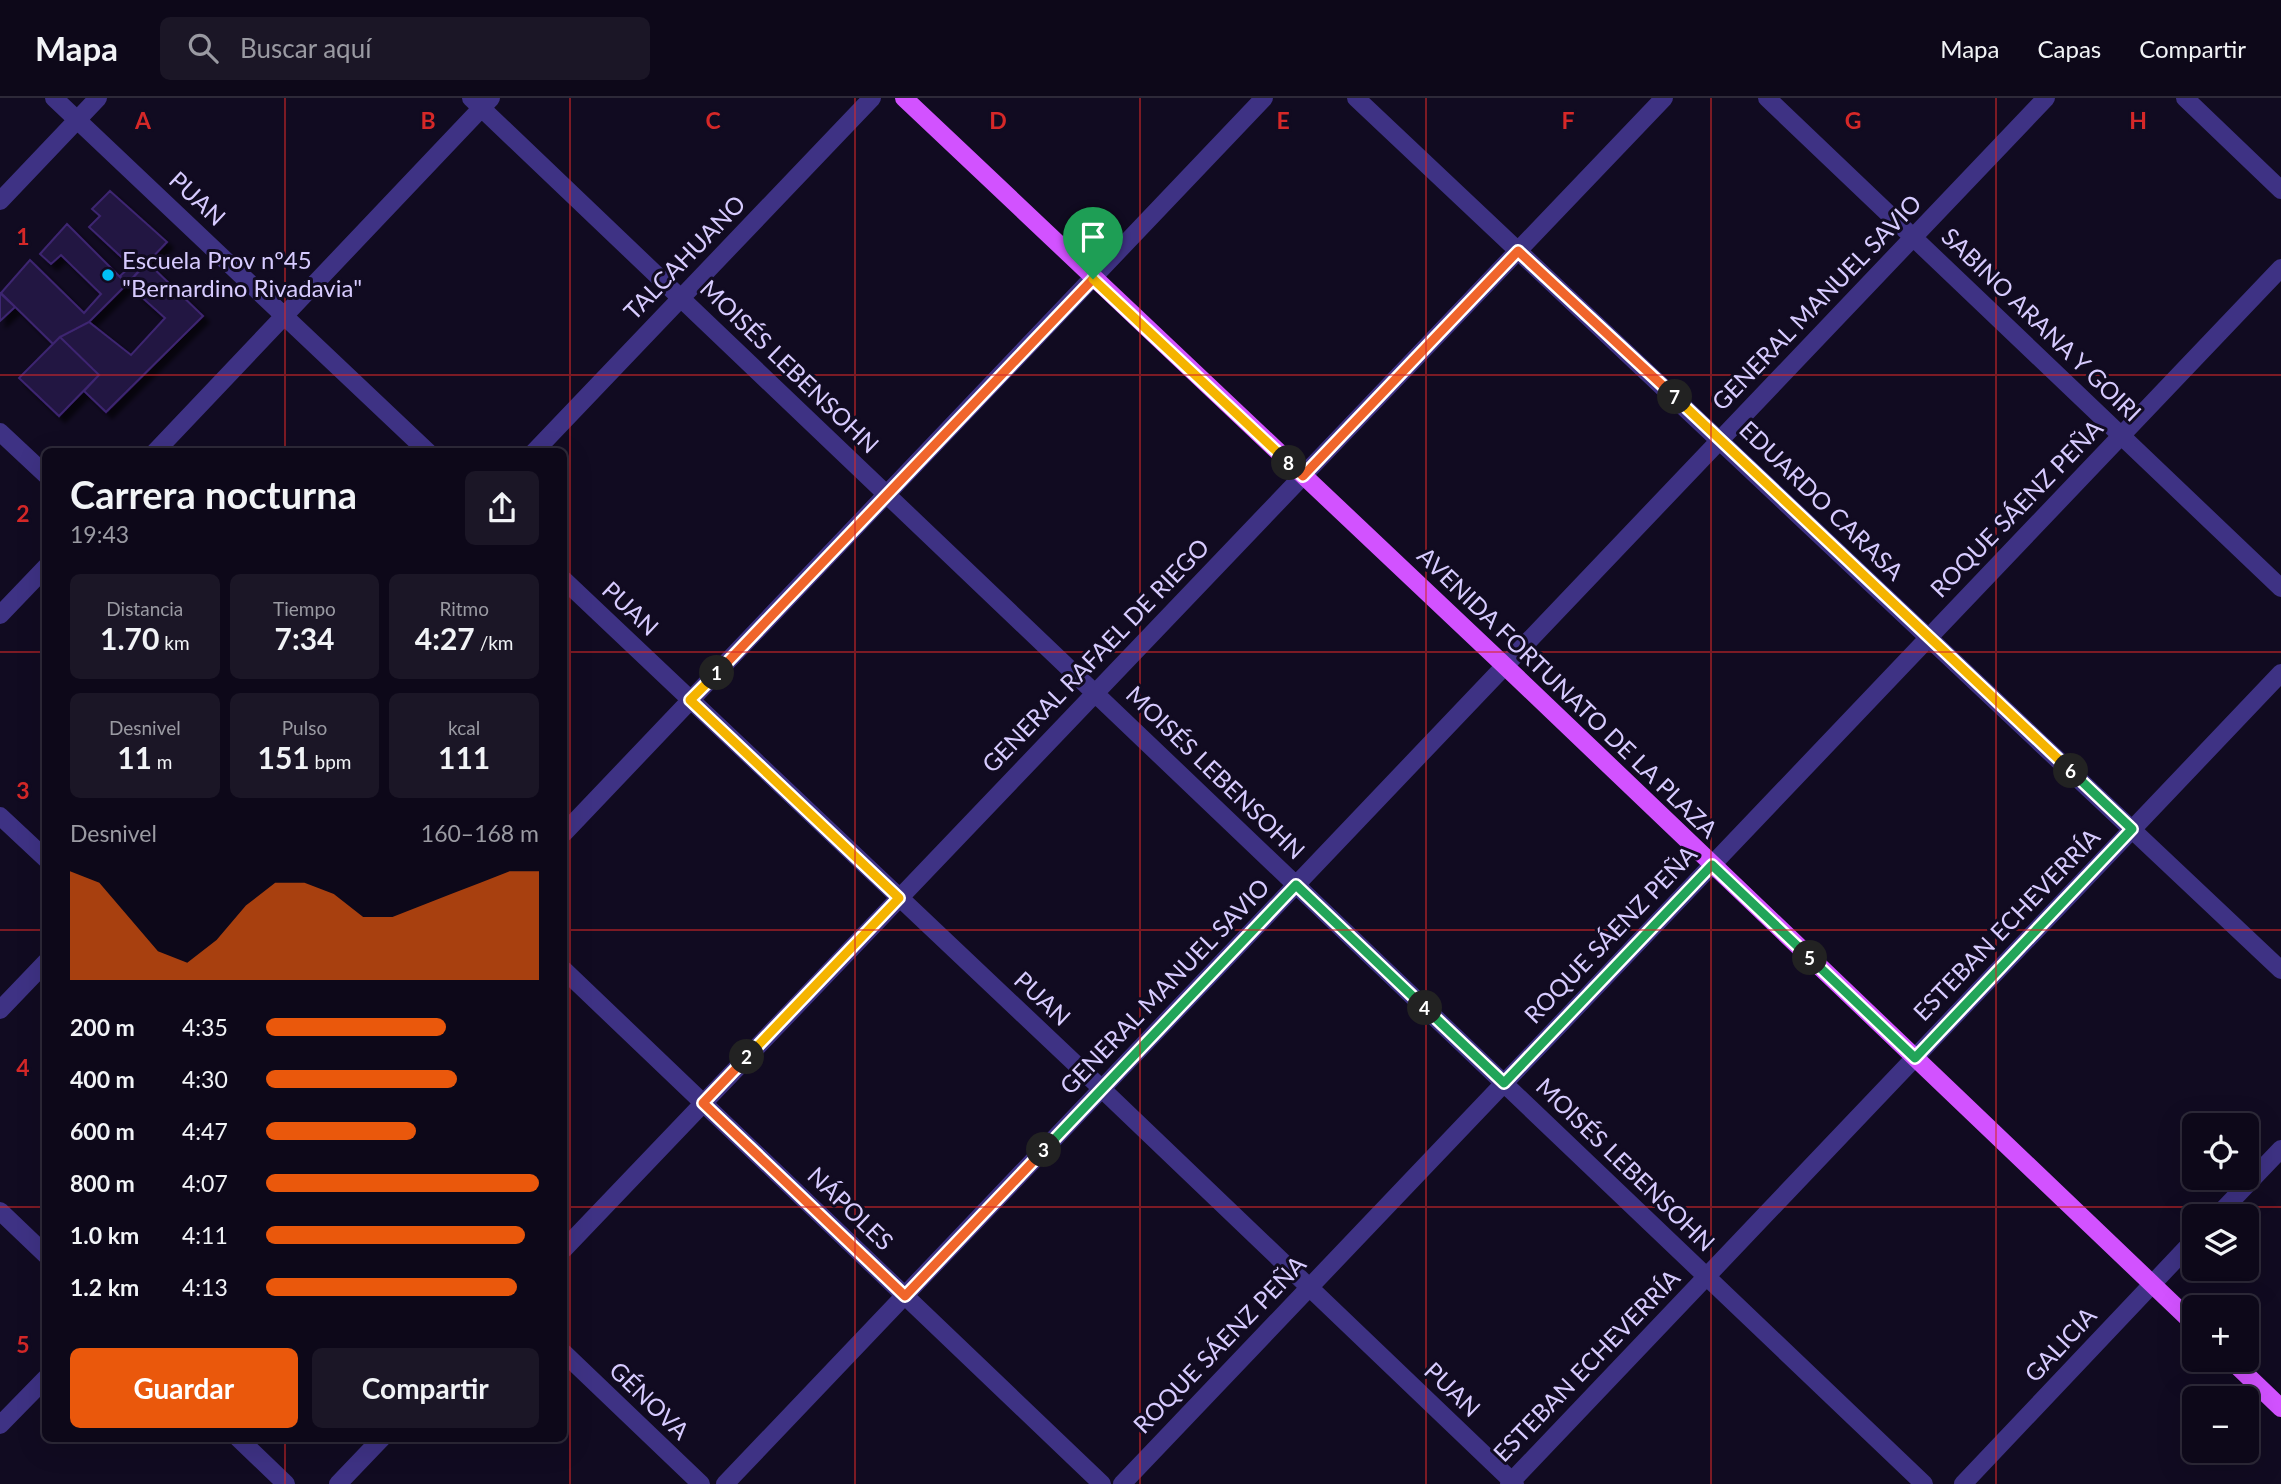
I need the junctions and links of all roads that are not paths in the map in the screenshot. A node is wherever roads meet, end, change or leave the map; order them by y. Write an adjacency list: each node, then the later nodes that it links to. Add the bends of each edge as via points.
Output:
1 (54, 98): 12 (street, PUAN)
2 (98, 98): 12 (street)
3 (872, 98): 19 (street, TALCAHUANO)
4 (904, 98): 18 (main road, AVENIDA FORTUNATO DE LA PLAZA)
5 (1264, 98): 18 (street)
6 (1356, 98): 16 (street, EDUARDO CARASA)
7 (1664, 98): 16 (street, GENERAL RAFAEL DE RIEGO)
8 (1767, 98): 15 (street, SABINO ARANA Y GOIRI)
9 (2046, 98): 15 (street, GENERAL MANUEL SAVIO)
10 (2185, 98): 13 (street)
11 (481, 101): 19 (street, MOISÉS LEBENSOHN); 20 (street)
12 (77, 120): 14 (street); 20 (street, PUAN)
13 (2281, 190)
14 (0, 201)
15 (1914, 236): 22 (street, SABINO ARANA Y GOIRI); 23 (street, GENERAL MANUEL SAVIO)
16 (1518, 251): 23 (street, EDUARDO CARASA); 28 (street, GENERAL RAFAEL DE RIEGO)
17 (2281, 268): 22 (street, ROQUE SÁENZ PEÑA)
18 (1093, 279): 28 (main road, AVENIDA FORTUNATO DE LA PLAZA); 29 (street)
19 (681, 298): 26 (street, TALCAHUANO); 29 (street, MOISÉS LEBENSOHN)
20 (285, 315): 24 (street); 25 (street, PUAN)
21 (0, 432): 27 (street)
22 (2121, 436): 32 (street, SABINO ARANA Y GOIRI); 34 (street, ROQUE SÁENZ PEÑA)
23 (1721, 439): 34 (street, EDUARDO CARASA); 35 (street, GENERAL MANUEL SAVIO)
24 (159, 448)
25 (424, 448)
26 (538, 448)
27 (42, 471)
28 (1303, 476): 35 (main road, AVENIDA FORTUNATO DE LA PLAZA); 37 (street, GENERAL RAFAEL DE RIEGO)
29 (886, 494): 37 (street, MOISÉS LEBENSOHN); 38 (street)
30 (42, 571): 33 (street)
31 (567, 583): 38 (street, PUAN)
32 (2281, 588)
33 (0, 615)
34 (1929, 638): 40 (street, EDUARDO CARASA); 43 (street, ROQUE SÁENZ PEÑA)
35 (1505, 666): 43 (main road, AVENIDA FORTUNATO DE LA PLAZA); 44 (street, GENERAL MANUEL SAVIO)
36 (2281, 673): 40 (street, ESTEBAN ECHEVERRÍA)
37 (1095, 693): 44 (street, MOISÉS LEBENSOHN); 45 (street, GENERAL RAFAEL DE RIEGO)
38 (690, 700): 41 (street); 45 (street, PUAN)
39 (0, 816): 42 (street)
40 (2132, 829): 47 (street, EDUARDO CARASA); 50 (street, ESTEBAN ECHEVERRÍA)
41 (567, 830)
42 (42, 855)
43 (1712, 865): 50 (main road, AVENIDA FORTUNATO DE LA PLAZA); 51 (street, ROQUE SÁENZ PEÑA)
44 (1296, 885): 51 (street, MOISÉS LEBENSOHN); 52 (street, GENERAL MANUEL SAVIO)
45 (899, 898): 52 (street, PUAN); 53 (street, GENERAL RAFAEL DE RIEGO)
46 (42, 966): 49 (street)
47 (2281, 970)
48 (567, 973): 53 (street, NÁPOLES)
49 (0, 1010)
50 (1915, 1058): 60 (street, ESTEBAN ECHEVERRÍA); 61 (main road, AVENIDA FORTUNATO DE LA PLAZA)
51 (1504, 1083): 60 (street, MOISÉS LEBENSOHN); 62 (street, ROQUE SÁENZ PEÑA)
52 (1102, 1089): 62 (street, PUAN); 63 (street, GENERAL MANUEL SAVIO)
53 (703, 1103): 57 (street, GENERAL RAFAEL DE RIEGO); 63 (street, NÁPOLES)
54 (2281, 1149): 55 (street)
55 (2228, 1204)
56 (0, 1212): 58 (street)
57 (567, 1246)
58 (42, 1251)
59 (2182, 1253): 61 (street, GALICIA)
60 (1706, 1276): 72 (street, ESTEBAN ECHEVERRÍA); 79 (street, MOISÉS LEBENSOHN)
61 (2153, 1284): 64 (main road, AVENIDA FORTUNATO DE LA PLAZA); 80 (street, GALICIA)
62 (1309, 1288): 72 (street, PUAN); 78 (street, ROQUE SÁENZ PEÑA)
63 (905, 1296): 76 (street, GENERAL MANUEL SAVIO); 77 (street, NÁPOLES)
64 (2182, 1312)
65 (567, 1356): 75 (street, GÉNOVA)
66 (2244, 1372): 68 (main road)
67 (42, 1382): 69 (street)
68 (2281, 1408)
69 (0, 1425)
70 (242, 1442): 73 (street)
71 (378, 1442): 74 (street)
72 (1512, 1483)
73 (286, 1484)
74 (338, 1484)
75 (701, 1484)
76 (725, 1484)
77 (1102, 1484)
78 (1122, 1484)
79 (1924, 1484)
80 (1963, 1484)

